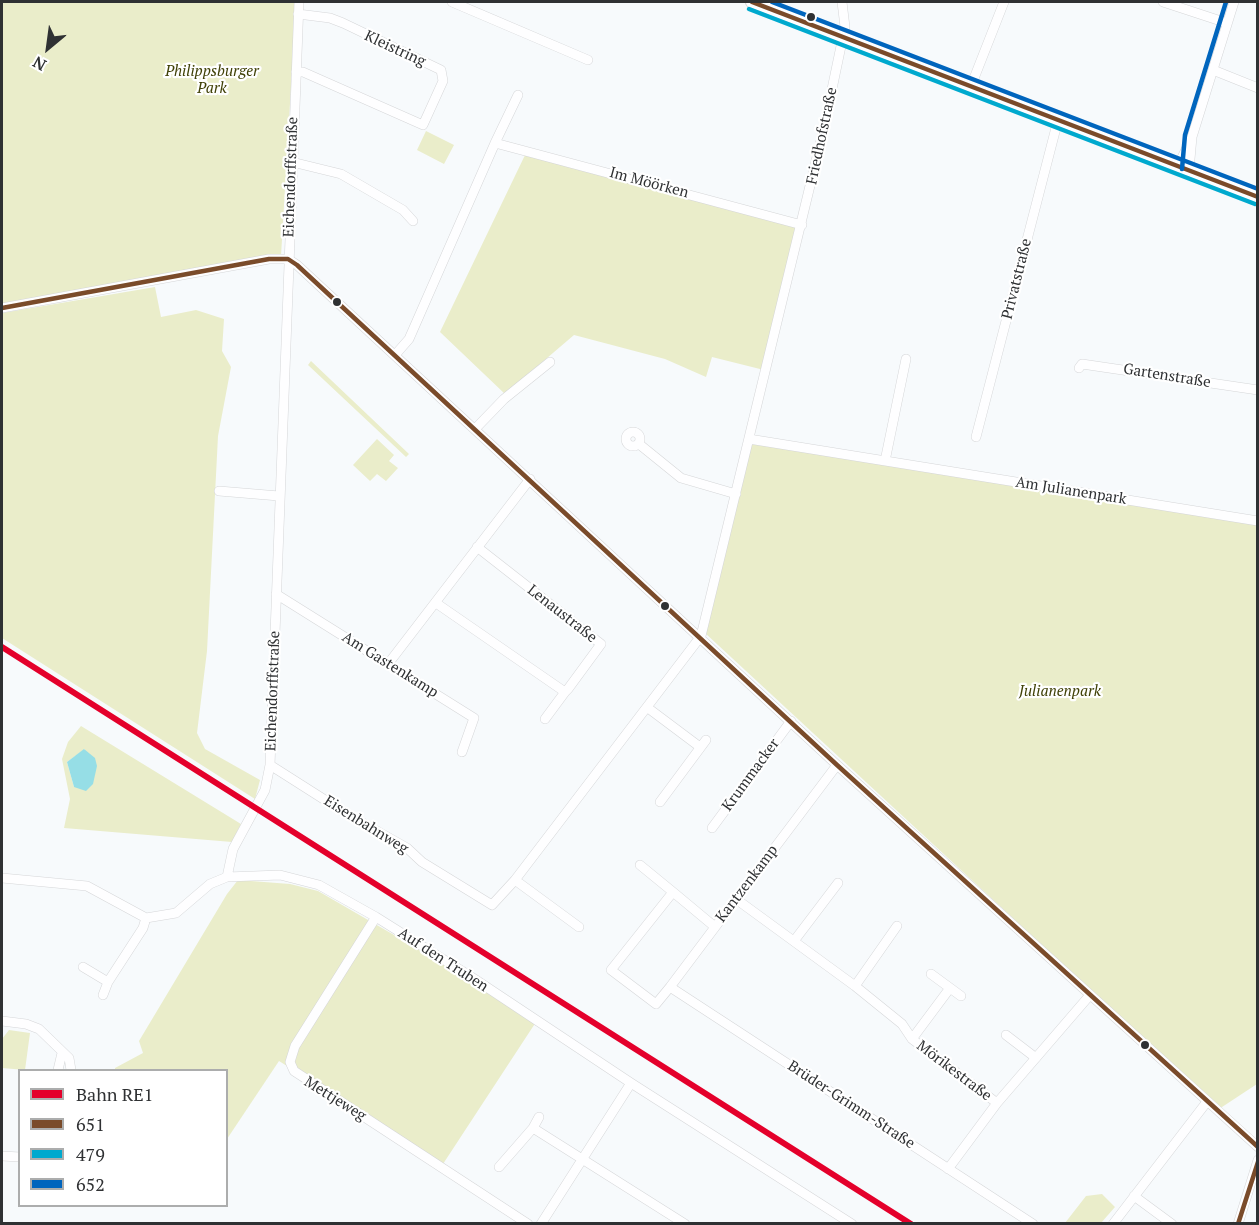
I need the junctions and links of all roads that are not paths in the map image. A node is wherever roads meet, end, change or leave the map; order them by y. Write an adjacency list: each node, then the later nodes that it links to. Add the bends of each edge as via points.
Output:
1 (299, 2): 8 (street, Eichendorffstraße)
2 (452, 2): 11 (street)
3 (752, 2): 10 (main road)
4 (842, 2): 10 (street, Friedhofstraße, via 846,20)
5 (1004, 2): 14 (street)
6 (1163, 2): 9 (street)
7 (1234, 2): 9 (street)
8 (298, 14): 13 (street, Eichendorffstraße); 13 (street, Kleistring, via 343,23 441,70 443,81 423,125)
9 (1227, 23): 12 (street)
10 (843, 38): 14 (main road); 23 (street, Friedhofstraße)
11 (588, 60)
12 (1213, 70): 15 (street); 20 (street)
13 (296, 72): 19 (street, Eichendorffstraße)
14 (971, 86): 17 (main road)
15 (1257, 88)
16 (518, 95): 18 (street)
17 (1058, 120): 20 (main road); 32 (street, Privatstraße)
18 (495, 143): 23 (street, Im Möörken); 26 (street, via 409,339)
19 (292, 162): 22 (street, via 341,174 403,210); 24 (street, Eichendorffstraße)
20 (1183, 168): 21 (main road)
21 (1257, 197)
22 (413, 221)
23 (802, 225): 33 (street, Friedhofstraße)
24 (288, 259): 25 (street, via 269,259); 26 (street); 39 (street, Eichendorffstraße)
25 (2, 308)
26 (395, 355): 31 (street)
27 (906, 359): 35 (street)
28 (550, 362): 31 (street, via 504,399)
29 (1079, 368): 30 (street, Gartenstraße, via 1082,364)
30 (1257, 390)
31 (475, 429): 36 (street)
32 (976, 437)
33 (749, 439): 35 (street, Am Julianenpark); 38 (street, Friedhofstraße)
34 (639, 444): 38 (street, via 681,478)
35 (885, 461): 40 (street, Am Julianenpark)
36 (530, 479): 41 (street); 44 (street)
37 (219, 491): 39 (street)
38 (736, 494): 44 (street, Friedhofstraße)
39 (279, 496): 42 (street, Eichendorffstraße)
40 (1257, 521)
41 (477, 547): 43 (street); 46 (street, Lenaustraße, via 601,644)
42 (276, 594): 45 (street, Am Gastenkamp); 51 (street, Eichendorffstraße)
43 (436, 603): 45 (street); 46 (street)
44 (701, 636): 47 (street, Friedhofstraße); 49 (street)
45 (388, 664): 50 (street, Am Gastenkamp, via 474,718)
46 (566, 692): 48 (street, Lenaustraße)
47 (648, 708): 53 (street, via 703,744); 58 (street, Friedhofstraße)
48 (544, 719)
49 (791, 721): 52 (street); 54 (street, Krummacker)
50 (462, 752)
51 (270, 765): 56 (street, Eichendorffstraße, via 265,790 233,849); 62 (street, Eisenbahnweg)
52 (837, 765): 61 (street, Kantzenkamp); 75 (street)
53 (660, 802)
54 (712, 828)
55 (640, 865): 60 (street)
56 (227, 877): 63 (street, Auf den Truben, via 300,878); 64 (street, Auf den Truben, via 210,884 176,913)
57 (2, 878): 64 (street, via 87,886)
58 (515, 880): 62 (street, Friedhofstraße); 66 (street)
59 (838, 883): 68 (street)
60 (673, 892): 67 (street); 73 (street, Kantzenkamp, via 611,970 656,1004)
61 (736, 899): 67 (street, Kantzenkamp); 68 (street, Mörikestraße)
62 (492, 905)
63 (376, 917): 85 (street, Auf den Truben); 98 (street, Mettjeweg, via 295,1046 290,1062 294,1071)
64 (146, 918): 71 (street)
65 (897, 926): 72 (street)
66 (579, 927)
67 (715, 927): 73 (street, Kantzenkamp)
68 (794, 941): 72 (street, Mörikestraße)
69 (83, 967): 71 (street)
70 (931, 974): 74 (street)
71 (108, 982): 76 (street)
72 (855, 986): 80 (street, Mörikestraße, via 902,1024)
73 (670, 987): 96 (street, Brüder-Grimm-Straße)
74 (951, 988): 77 (street); 80 (street, Mörikestraße)
75 (1090, 994): 82 (street); 87 (street)
76 (103, 995)
77 (961, 996)
78 (2, 1021): 81 (street, via 33,1026)
79 (1006, 1035): 82 (street)
80 (912, 1039): 86 (street, Mörikestraße)
81 (62, 1053): 83 (street); 84 (street, via 69,1058)
82 (1036, 1058): 86 (street)
83 (58, 1069)
84 (71, 1069)
85 (631, 1083): 93 (street); 101 (street, Auf den Truben)
86 (997, 1103): 96 (street)
87 (1206, 1103): 90 (street); 97 (street)
88 (539, 1117): 89 (street)
89 (533, 1128): 93 (street); 95 (street)
90 (1257, 1147)
91 (2, 1156): 92 (street)
92 (18, 1157)
93 (584, 1158): 99 (street); 100 (street)
94 (1257, 1160): 105 (street)
95 (499, 1167)
96 (948, 1169): 102 (street, Brüder-Grimm-Straße)
97 (1134, 1196): 103 (street); 104 (street)
98 (528, 1224)
99 (541, 1224)
100 (685, 1224)
101 (852, 1224)
102 (1033, 1224)
103 (1113, 1224)
104 (1172, 1224)
105 (1238, 1224)

